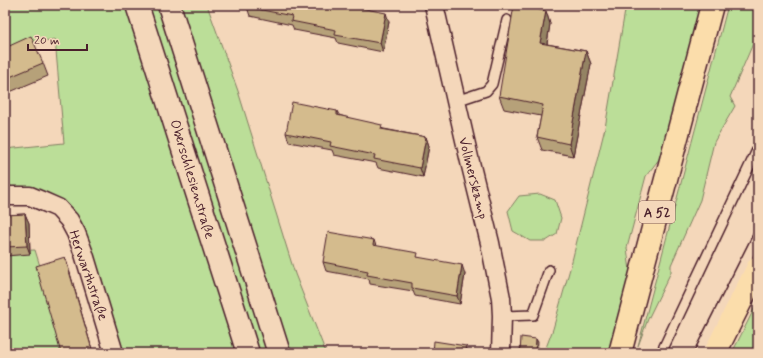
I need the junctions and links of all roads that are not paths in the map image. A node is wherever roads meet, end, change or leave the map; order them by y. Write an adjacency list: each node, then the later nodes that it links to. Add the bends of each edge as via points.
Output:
1 (138, 5): 14 (main road, Oberschlesienstraße)
2 (169, 5): 15 (main road, Oberschlesienstraße)
3 (434, 5): 6 (street, Vollmerskamp)
4 (712, 5): 17 (highway, A 52)
5 (506, 20): 6 (lane, via 492,84 486,91)
6 (456, 101): 12 (street, Vollmerskamp, via 490,243)
7 (758, 148): 18 (lane)
8 (5, 196): 13 (street, Herwarthstraße, via 30,196 58,208 69,220 84,254)
9 (758, 236): 19 (lane)
10 (758, 267): 20 (highway)
11 (549, 270): 12 (lane, via 533,315)
12 (502, 316): 16 (street, Vollmerskamp)
13 (114, 353)
14 (248, 353)
15 (279, 353)
16 (501, 353)
17 (620, 353)
18 (661, 353)
19 (699, 353)
20 (715, 353)

